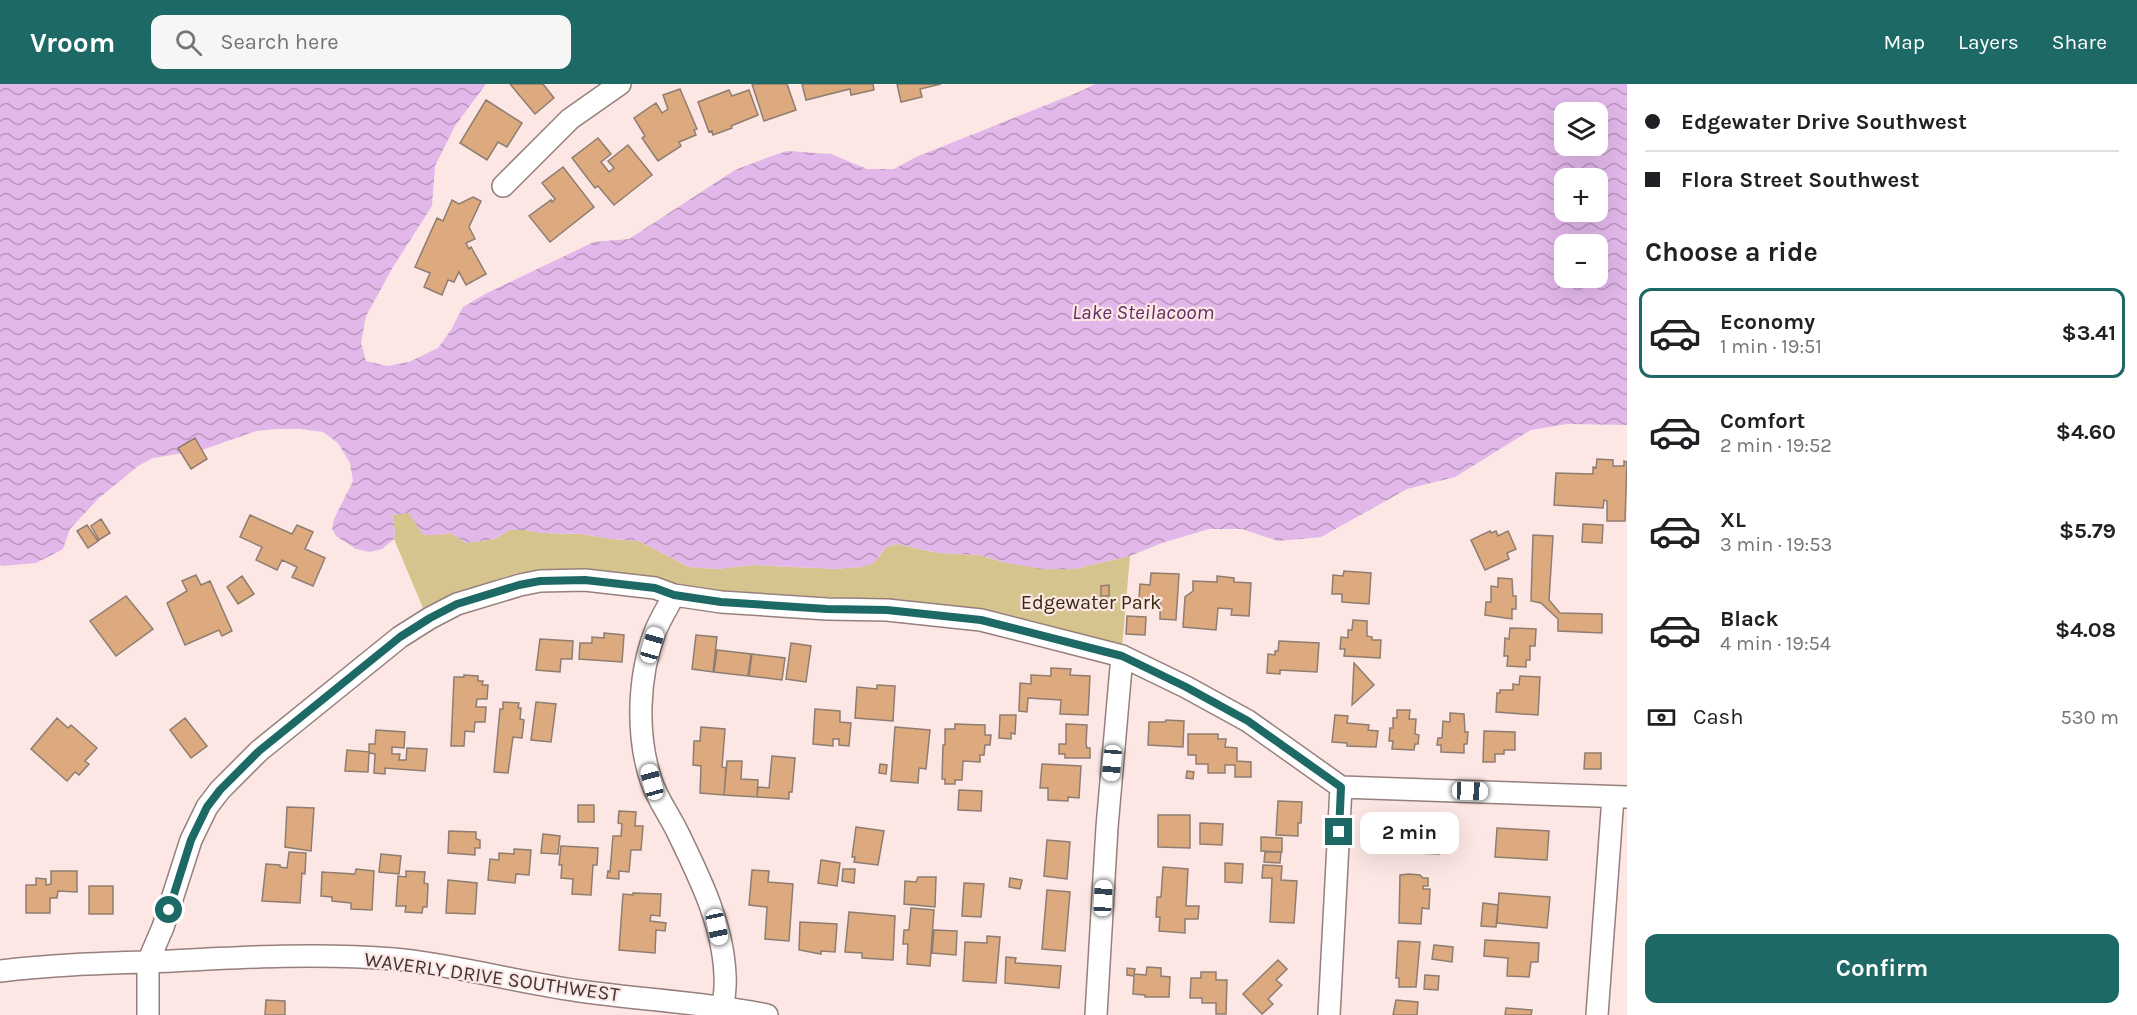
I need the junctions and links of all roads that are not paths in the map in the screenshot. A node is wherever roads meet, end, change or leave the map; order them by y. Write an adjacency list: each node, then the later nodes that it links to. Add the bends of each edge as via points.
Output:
1 (620, 84): 2 (street, via 570,119)
2 (503, 186)
3 (674, 595): 4 (street, via 721,602 963,617); 7 (street, via 655,588 585,580 540,581 457,604 400,637 259,751 212,798 191,840 164,927); 9 (street, via 655,632 648,658 642,706 644,752 652,782 714,914 725,975)
4 (1122, 656): 5 (street, via 1248,721); 12 (street)
5 (1341, 787): 6 (street); 13 (street)
6 (1620, 797): 14 (street)
7 (148, 962): 8 (street, WAVERLY DRIVE SOUTHWEST, via 75,963); 9 (street, WAVERLY DRIVE SOUTHWEST, via 272,956 396,959 585,992); 10 (street)
8 (0, 971)
9 (723, 1007): 11 (street, WAVERLY DRIVE SOUTHWEST)
10 (148, 1015)
11 (767, 1015)
12 (1096, 1015)
13 (1329, 1015)
14 (1597, 1015)

